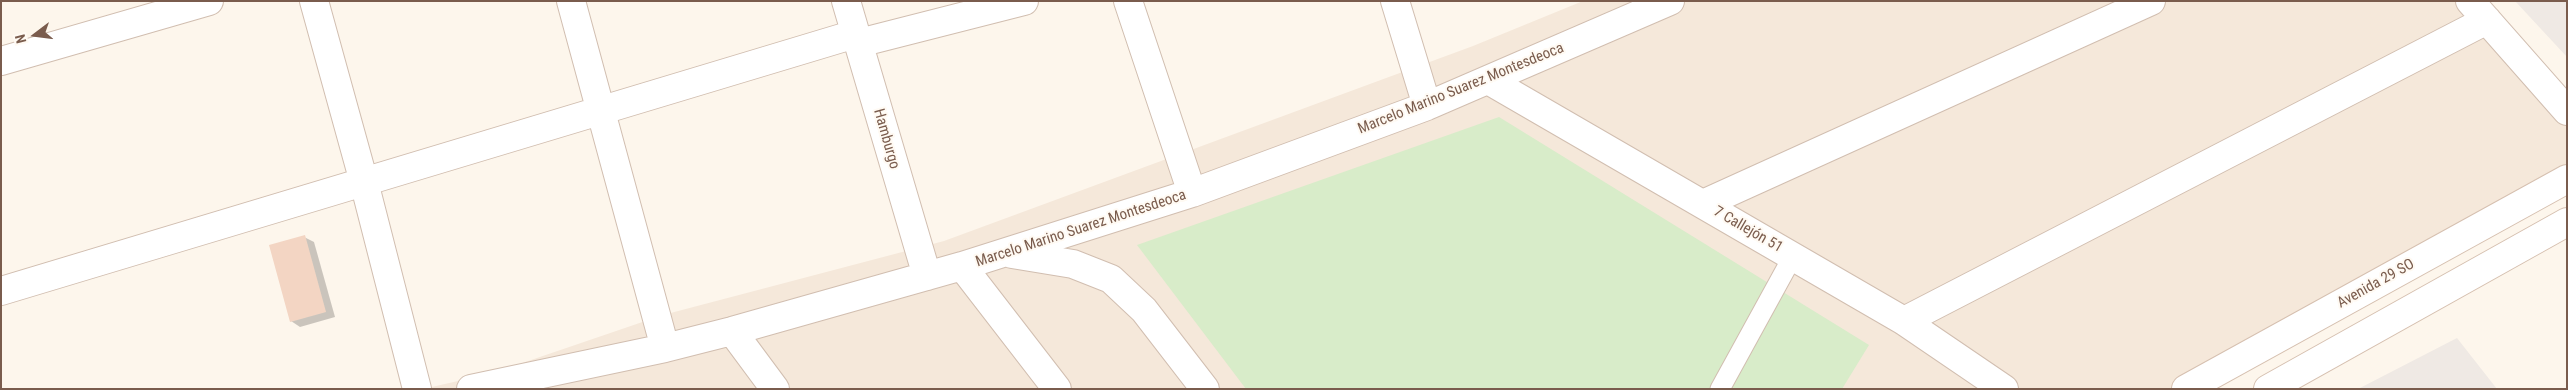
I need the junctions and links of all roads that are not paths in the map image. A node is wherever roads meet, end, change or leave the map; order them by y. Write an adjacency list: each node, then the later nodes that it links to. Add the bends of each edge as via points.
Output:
1 (209, 1): 12 (street)
2 (314, 1): 18 (street)
3 (571, 1): 15 (street)
4 (846, 1): 11 (street, Hamburgo)
5 (1024, 1): 11 (street)
6 (1128, 1): 19 (street)
7 (1395, 1): 14 (street)
8 (1670, 1): 13 (street, Marcelo Marino Suarez Montesdeoca)
9 (2151, 1): 20 (street)
10 (2479, 10): 16 (street); 27 (street)
11 (857, 39): 15 (street); 25 (street, Hamburgo)
12 (1, 61)
13 (1488, 80): 14 (street, Marcelo Marino Suarez Montesdeoca); 20 (street, 7 Callejón 51)
14 (1427, 106): 19 (street, Marcelo Marino Suarez Montesdeoca)
15 (601, 110): 18 (street); 29 (street)
16 (2567, 111)
17 (2567, 179): 38 (street, Avenida 29 SO)
18 (364, 182): 26 (street); 31 (street)
19 (1192, 193): 22 (street, Marcelo Marino Suarez Montesdeoca)
20 (1704, 204): 23 (street, 7 Callejón 51)
21 (2567, 222): 39 (street)
22 (1005, 252): 24 (street, Marcelo Marino Suarez Montesdeoca); 35 (street, via 1073,264 1111,279 1144,310)
23 (1793, 256): 27 (street, 7 Callejón 51); 36 (lane)
24 (962, 266): 25 (street, Marcelo Marino Suarez Montesdeoca); 34 (street)
25 (927, 276): 28 (street, Marcelo Marino Suarez Montesdeoca)
26 (1, 291)
27 (1904, 321): 37 (street, 7 Callejón 51)
28 (732, 330): 29 (street, Marcelo Marino Suarez Montesdeoca); 33 (street)
29 (665, 348): 30 (street, Marcelo Marino Suarez Montesdeoca)
30 (513, 384): 32 (street, Marcelo Marino Suarez Montesdeoca)
31 (418, 389)
32 (472, 389)
33 (775, 389)
34 (1057, 389)
35 (1204, 389)
36 (1720, 389)
37 (2004, 389)
38 (2186, 389)
39 (2268, 389)

